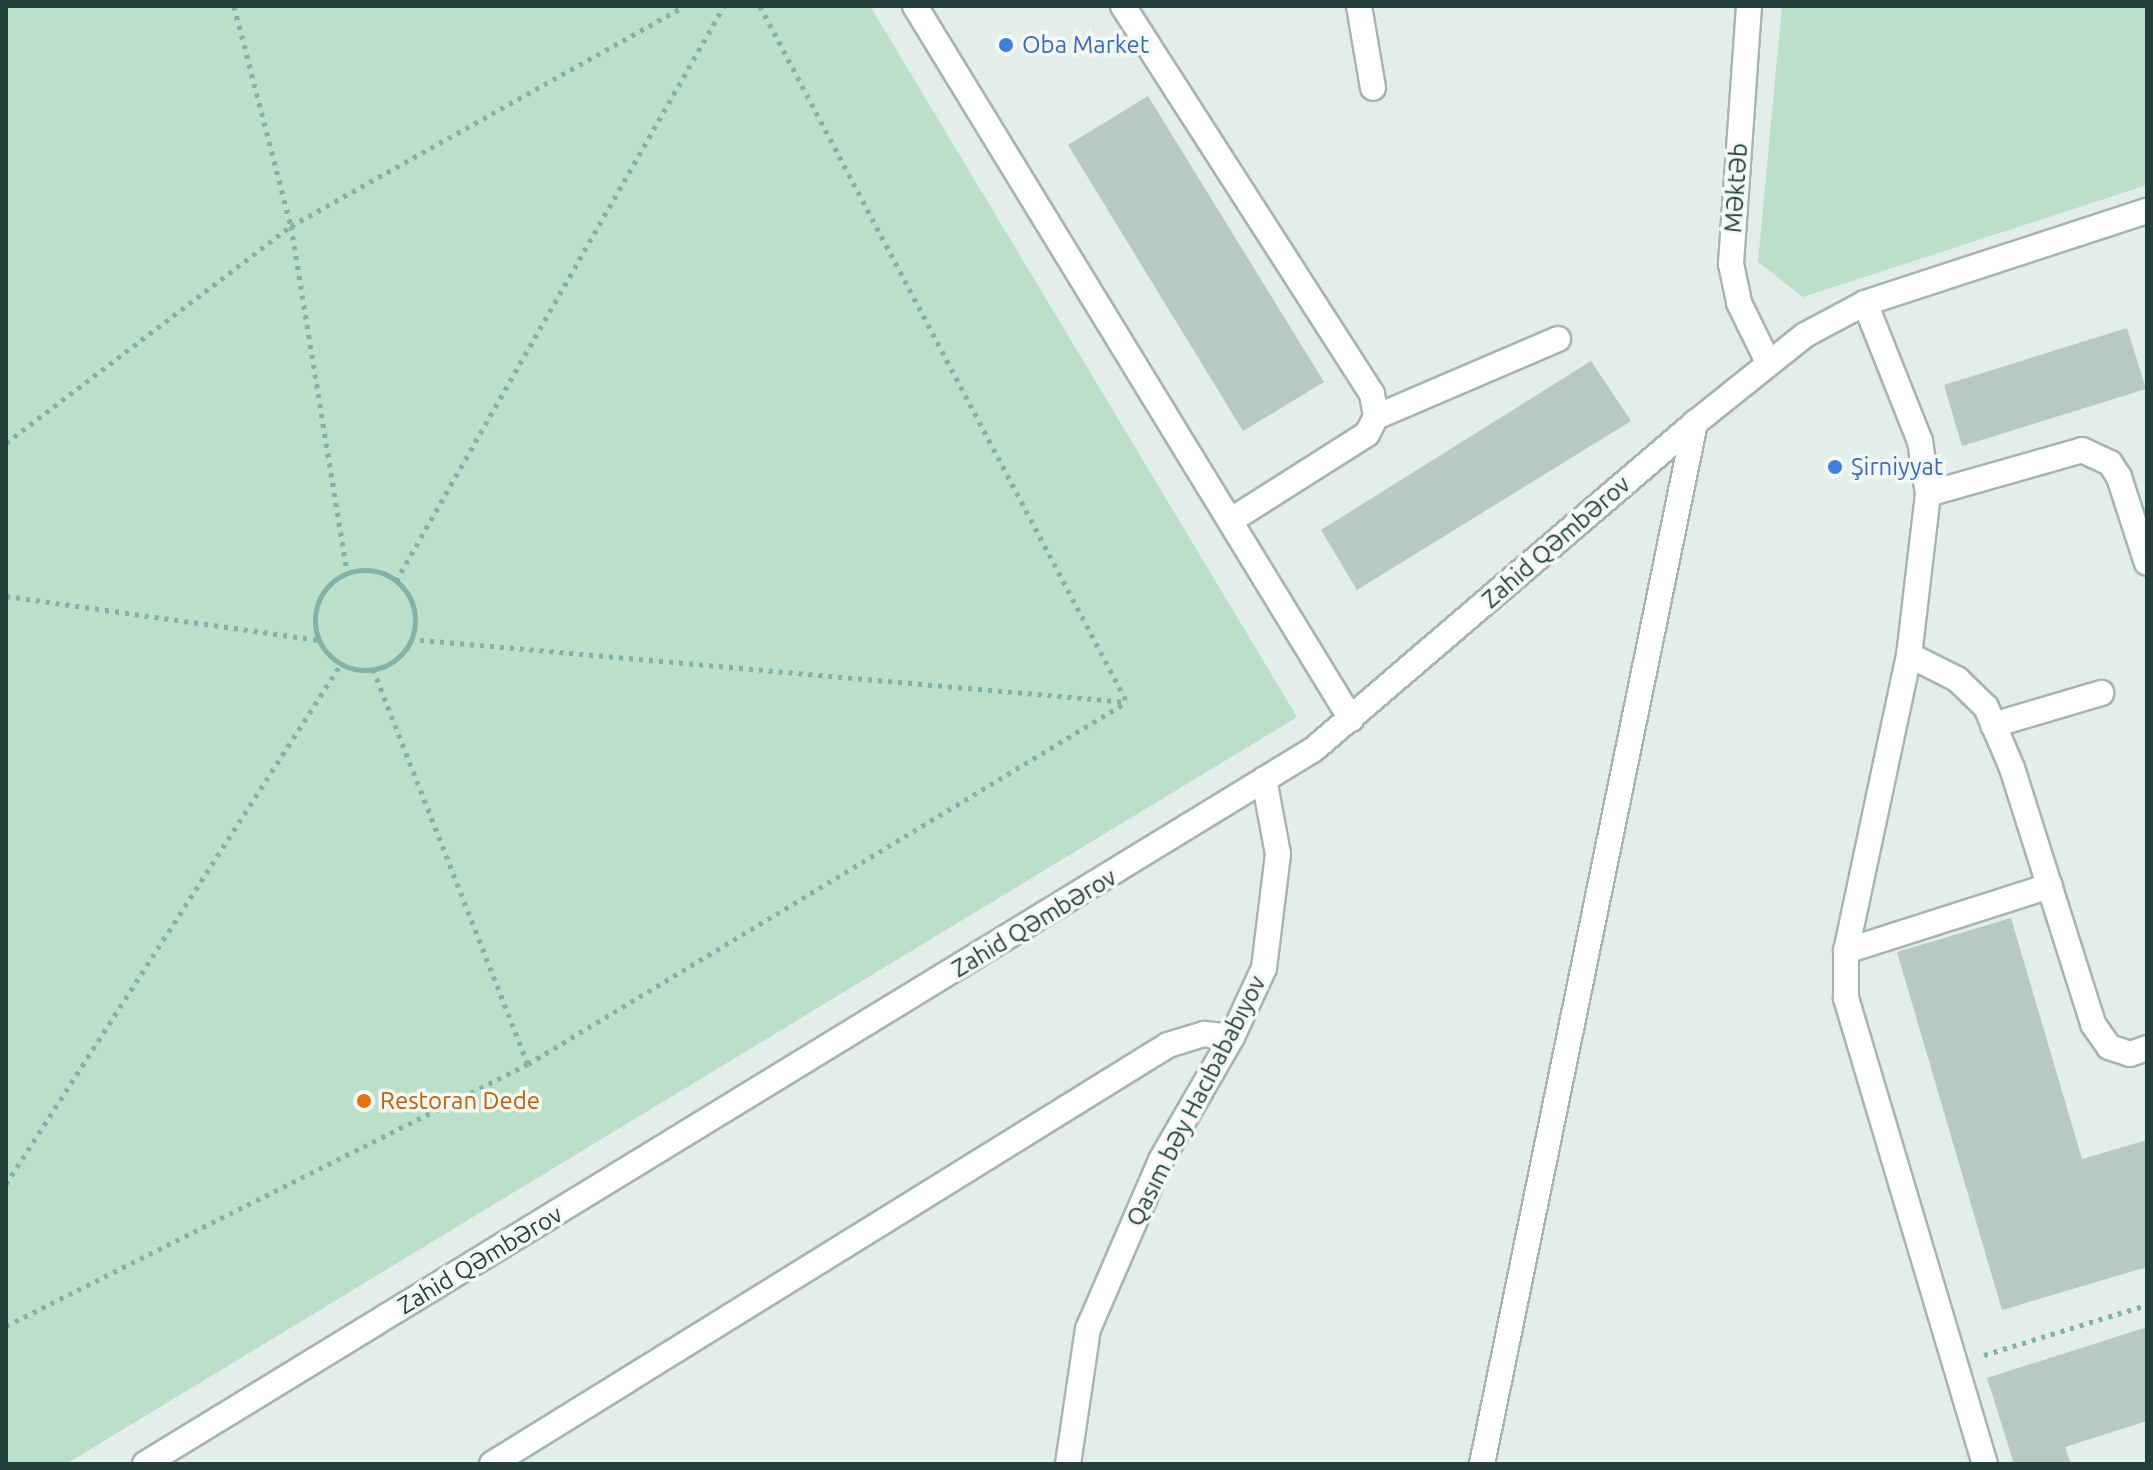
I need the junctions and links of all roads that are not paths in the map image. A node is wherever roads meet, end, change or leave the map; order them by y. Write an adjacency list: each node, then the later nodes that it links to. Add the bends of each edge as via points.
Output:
1 (915, 6): 13 (street)
2 (1123, 6): 10 (street, via 1372,394)
3 (1359, 6): 5 (street)
4 (1750, 6): 9 (street, Məktəb, via 1731,264 1739,303)
5 (1373, 88)
6 (2147, 211): 7 (street, Zahid Qəmbərov)
7 (1865, 303): 9 (street, Zahid Qəmbərov); 12 (street, via 1920,441)
8 (1558, 339): 10 (street)
9 (1768, 362): 11 (street, Zahid Qəmbərov)
10 (1376, 417): 13 (street, via 1367,434)
11 (1695, 423): 17 (street, Zahid Qəmbərov); 28 (street)
12 (1928, 494): 14 (street, via 2082,450 2110,463 2119,477); 15 (street)
13 (1230, 521): 17 (street)
14 (2145, 552)
15 (1909, 655): 18 (street, via 1957,679 1986,707); 21 (street)
16 (2101, 693): 18 (street)
17 (1351, 719): 19 (street, Zahid Qəmbərov)
18 (1993, 725): 20 (street)
19 (1264, 779): 22 (street, Qasım bəy Hacıbababıyov, via 1278,854 1264,968); 25 (street, Zahid Qəmbərov)
20 (2050, 886): 21 (street); 23 (street, via 2093,1024 2109,1047 2130,1054)
21 (1846, 951): 29 (street, via 1846,998)
22 (1232, 1037): 24 (street, via 1204,1034 1168,1045); 27 (street, Qasım bəy Hacıbababıyov, via 1161,1160 1088,1329)
23 (2147, 1048)
24 (530, 1453): 26 (street)
25 (145, 1464)
26 (492, 1464)
27 (1068, 1464)
28 (1482, 1464)
29 (1985, 1464)

